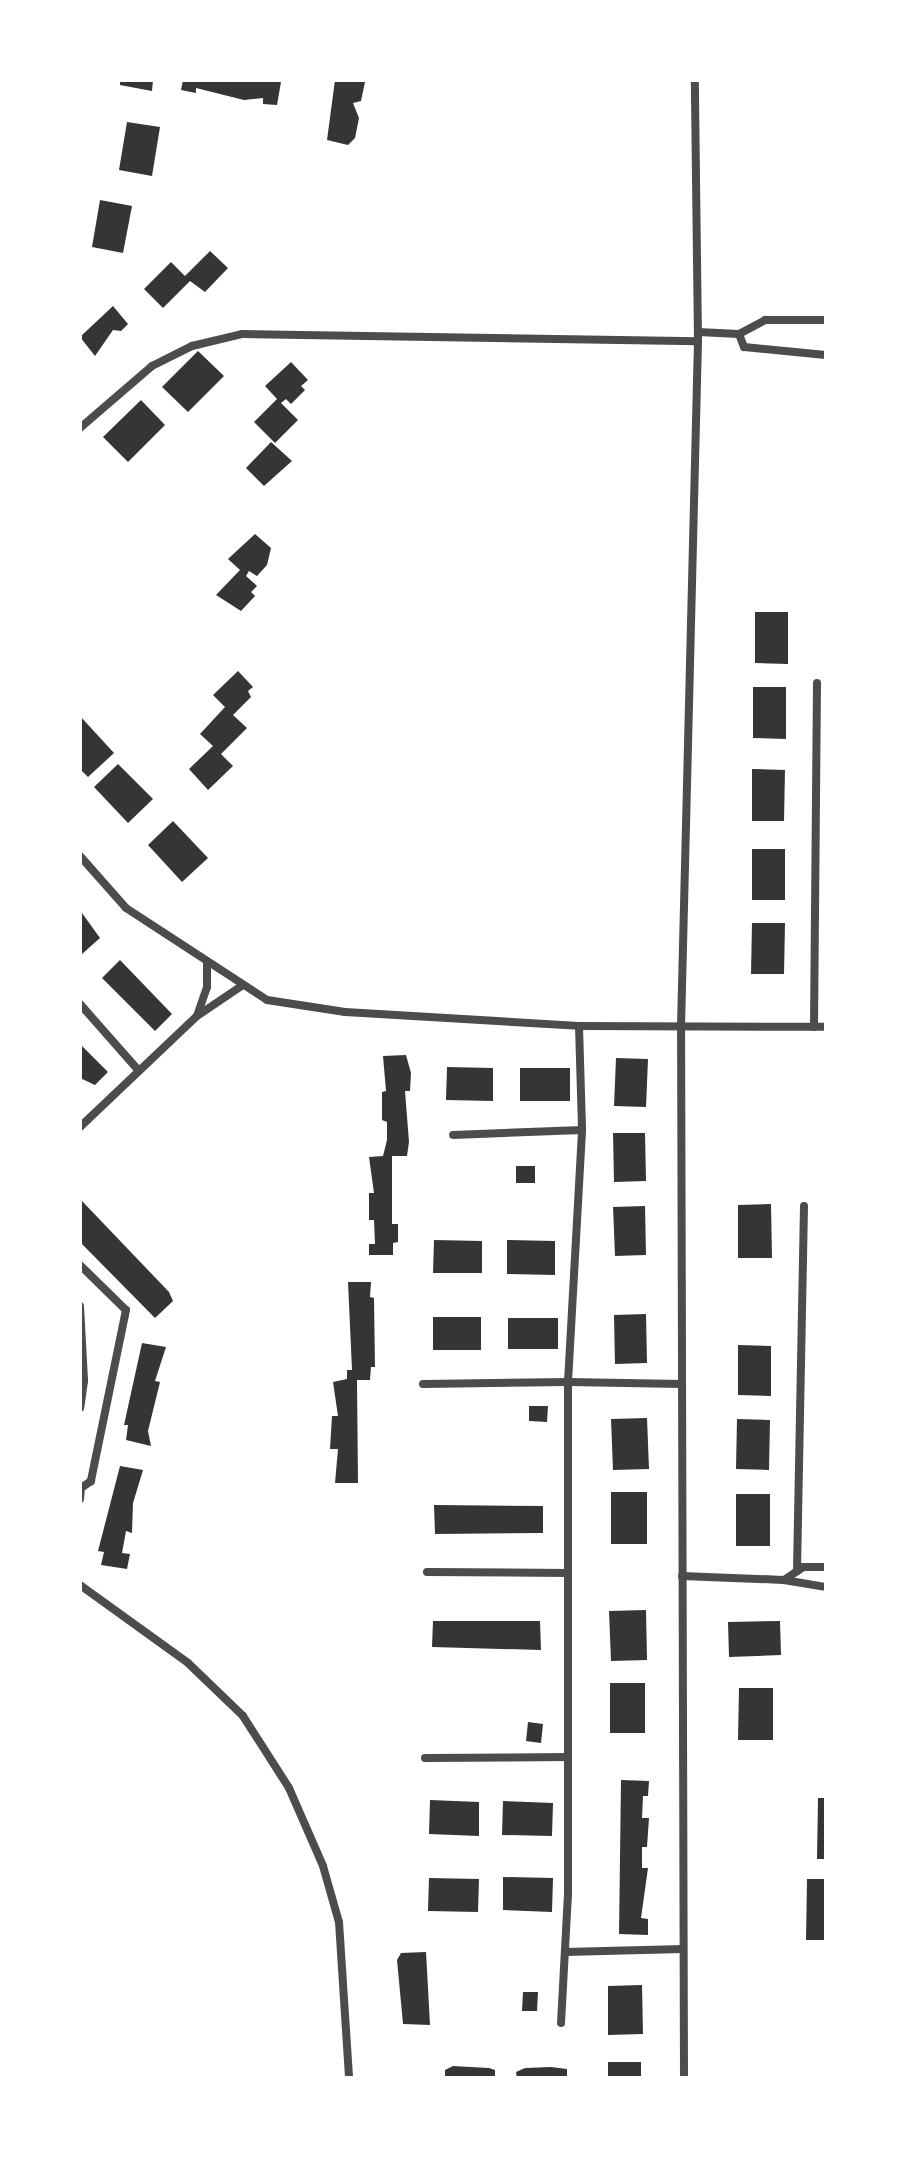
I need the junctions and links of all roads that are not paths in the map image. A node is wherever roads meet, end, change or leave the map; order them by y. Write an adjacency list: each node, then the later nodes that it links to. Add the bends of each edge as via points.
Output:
1 (695, 80): 4 (street)
2 (826, 320): 3 (street, via 765,320)
3 (739, 334): 4 (street); 5 (street, via 744,347)
4 (698, 337): 6 (street, via 242,334 192,346 152,366); 14 (street)
5 (826, 355)
6 (80, 428)
7 (817, 683): 15 (street)
8 (80, 856): 9 (street, via 126,908)
9 (207, 964): 10 (street); 12 (street, via 207,987)
10 (243, 985): 12 (street); 13 (street, via 267,1000 345,1012)
11 (80, 1004): 17 (street)
12 (197, 1016): 17 (street)
13 (579, 1026): 14 (street); 19 (street)
14 (681, 1027): 15 (street); 26 (street)
15 (814, 1027): 16 (street)
16 (826, 1027)
17 (139, 1071): 18 (street)
18 (80, 1127)
19 (582, 1130): 20 (street); 24 (street)
20 (453, 1135)
21 (804, 1206): 31 (street)
22 (80, 1265): 28 (street, via 126,1310 91,1481)
23 (80, 1306): 27 (street)
24 (568, 1382): 25 (street); 26 (street); 33 (street)
25 (423, 1384)
26 (682, 1384): 34 (street)
27 (80, 1408)
28 (81, 1488): 29 (street)
29 (80, 1499)
30 (826, 1567): 31 (street)
31 (797, 1571): 35 (street)
32 (427, 1572): 33 (street)
33 (568, 1573): 38 (street)
34 (682, 1576): 35 (street); 40 (street)
35 (784, 1580): 37 (street)
36 (80, 1585): 43 (street, via 188,1663 243,1716 289,1788 323,1866 339,1922)
37 (826, 1587)
38 (568, 1757): 39 (street); 41 (street)
39 (425, 1758)
40 (683, 1949): 41 (street); 44 (street)
41 (565, 1952): 42 (street)
42 (561, 2023)
43 (349, 2078)
44 (684, 2078)

